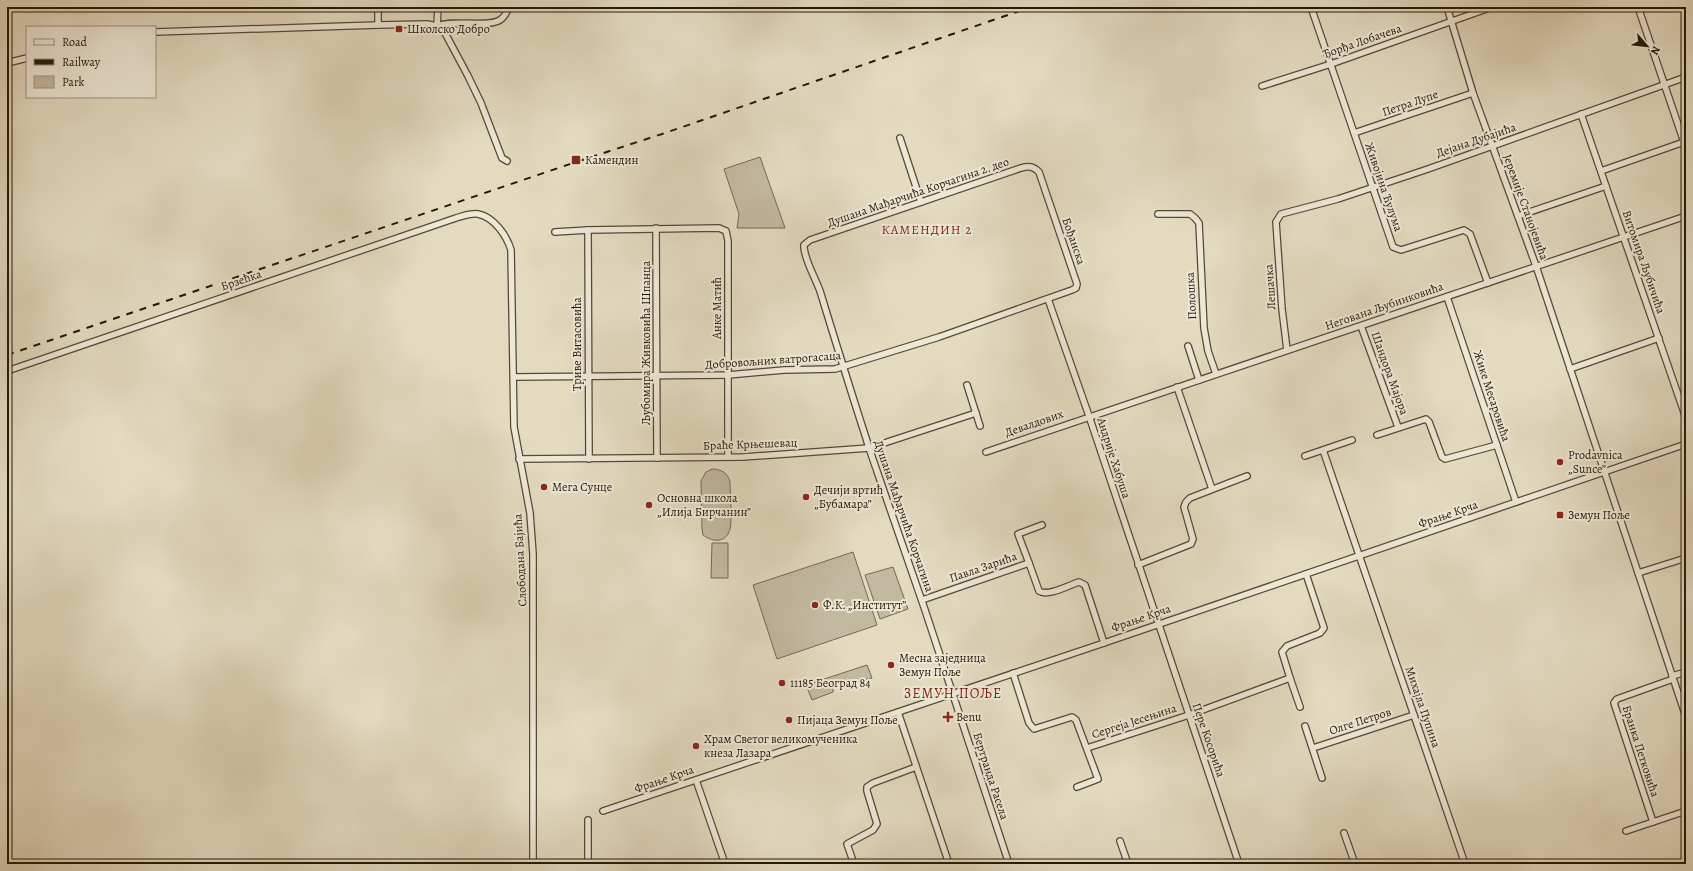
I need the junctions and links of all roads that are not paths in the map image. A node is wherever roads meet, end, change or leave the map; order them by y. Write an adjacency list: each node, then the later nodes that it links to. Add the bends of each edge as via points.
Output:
1 (378, 7): 9 (street)
2 (438, 7): 10 (street)
3 (509, 7): 10 (street, via 503,18 496,22 449,23)
4 (1311, 7): 14 (street, Живојина Ћулума)
5 (1447, 7): 8 (street, Јеремије Станојевића)
6 (1492, 7): 8 (street, Ђорђа Лобачева)
7 (1638, 7): 16 (street)
8 (1451, 21): 14 (street, Ђорђа Лобачева); 18 (street, Јеремије Станојевића)
9 (378, 25): 10 (street); 11 (street)
10 (437, 26): 25 (street, via 445,33 468,76 502,158)
11 (156, 32)
12 (26, 58): 13 (street)
13 (7, 63)
14 (1330, 64): 17 (street, Ђорђа Лобачева); 20 (street, Живојина Ћулума)
15 (1686, 77): 16 (street, Дејана Дубајића)
16 (1665, 84): 19 (street, Дејана Дубајића); 22 (street)
17 (1262, 86)
18 (1473, 93): 20 (street, Петра Лупе); 23 (street, Јеремије Станојевића)
19 (1581, 114): 23 (street, Дејана Дубајића); 26 (street, Витомира Љубичића)
20 (1354, 133): 29 (street, Живојина Ћулума)
21 (900, 138): 30 (street)
22 (1684, 142): 24 (street); 26 (street)
23 (1492, 147): 29 (street, Дејана Дубајића); 33 (street, Јеремије Станојевића)
24 (1686, 148)
25 (507, 161)
26 (1601, 171): 28 (street, Витомира Љубичића)
27 (1039, 172): 30 (street, Душана Мађарчића Корчагина 2. део, via 1032,167 1021,168); 44 (street, Бођанска, via 1077,284 1076,288)
28 (1606, 186): 33 (street); 39 (street, Витомира Љубичића)
29 (1373, 188): 35 (street, Дејана Дубајића, via 1284,214 1279,216); 42 (street, Живојина Ћулума, via 1395,249 1401,250 1464,230 1470,234)
30 (921, 202): 40 (street, Душана Мађарчића Корчагина 2. део, via 810,240)
31 (1158, 214): 52 (street, Полошка, via 1190,214 1200,228 1204,328)
32 (484, 215): 51 (street, Брзећка, via 456,218); 56 (street, Слободана Бајића, via 502,232 511,250)
33 (1518, 216): 41 (street, Јеремије Станојевића)
34 (1686, 216): 39 (street, Негована Љубинковића)
35 (1276, 222): 48 (street, Лешачка)
36 (656, 228): 37 (street); 53 (street, Анке Матић, via 719,228 726,231); 55 (street, Љубомира Живковића Шпанца)
37 (588, 230): 38 (street); 54 (street, Триве Витасовића)
38 (556, 232)
39 (1624, 236): 41 (street, Негована Љубинковића); 46 (street, Витомира Љубичића)
40 (804, 245): 49 (street, Душана Мађарчића Корчагина, via 804,252 819,290)
41 (1536, 266): 42 (street, Негована Љубинковића); 50 (street, Јеремије Станојевића)
42 (1488, 283): 43 (street, Негована Љубинковића)
43 (1447, 297): 45 (street, Негована Љубинковића); 68 (street, Жике Месаровића)
44 (1048, 299): 49 (street, Добровољних ватрогасаца); 61 (street, Андрије Хабуша)
45 (1361, 326): 48 (street, Негована Љубинковића); 64 (street, Шандора Мајора)
46 (1659, 338): 50 (street); 62 (street, Витомира Љубичића)
47 (1188, 346): 57 (street)
48 (1287, 350): 52 (street, Негована Љубинковића)
49 (843, 367): 53 (street, Добровољних ватрогасаца); 69 (street, Душана Мађарчића Корчагина)
50 (1570, 369): 77 (street, Јеремије Станојевића)
51 (7, 371)
52 (1216, 374): 57 (street, Негована Љубинковића)
53 (728, 375): 55 (street, Добровољних ватрогасаца); 73 (street, Анке Матић)
54 (588, 376): 55 (street, Добровољних ватрогасаца); 56 (street, Добровољних ватрогасаца); 76 (street, Триве Витасовића)
55 (658, 376): 74 (street, Љубомира Живковића Шпанца)
56 (514, 377): 75 (street, Слободана Бајића, via 514,427)
57 (1199, 380): 59 (street, Негована Љубинковића)
58 (966, 385): 60 (street)
59 (1177, 387): 61 (street, Негована Љубинковића); 79 (street)
60 (976, 413): 63 (street); 69 (street, Браће Крњешевац)
61 (1089, 416): 71 (street, Девалдових); 85 (street, Андрије Хабуша)
62 (1686, 418)
63 (980, 426)
64 (1398, 427): 65 (street, Шандора Мајора); 68 (street, Шандора Мајора, via 1428,420 1445,459)
65 (1377, 435)
66 (1352, 440): 70 (street)
67 (1686, 444): 77 (street, Фрање Крча)
68 (1497, 445): 80 (street, Жике Месаровића)
69 (869, 448): 73 (street, Браће Крњешевац); 88 (street, Душана Мађарчића Корчагина)
70 (1323, 450): 72 (street); 82 (street, Михајла Пупина)
71 (986, 452)
72 (1305, 456)
73 (728, 457): 74 (street, Браће Крњешевац)
74 (658, 458): 76 (street, Браће Крњешевац)
75 (519, 459): 76 (street, Браће Крњешевац); 116 (street, Слободана Бајића, via 530,513 533,554)
76 (589, 459)
77 (1605, 472): 80 (street, Фрање Крча); 86 (street, Јеремије Станојевића)
78 (1247, 476): 79 (street)
79 (1212, 489): 85 (street, via 1190,498 1184,504 1194,539 1191,544)
80 (1516, 502): 82 (street, Фрање Крча)
81 (1042, 525): 84 (street, Павла Зарића, via 1018,534)
82 (1359, 556): 87 (street, Фрање Крча); 99 (street, Михајла Пупина)
83 (1686, 558): 86 (street)
84 (1029, 563): 88 (street, Павла Зарића); 90 (street, Павла Зарића, via 1042,593 1079,582 1085,585)
85 (1138, 564): 89 (street, Андрије Хабуша)
86 (1638, 573): 94 (street, Јеремије Станојевића)
87 (1306, 574): 89 (street, Фрање Крча); 93 (street, via 1324,628 1320,633 1283,650)
88 (922, 600): 95 (street, Душана Мађарчића Корчагина)
89 (1158, 624): 90 (street, Фрање Крча); 98 (street, Пере Косорића)
90 (1104, 643): 92 (street, Фрање Крча)
91 (1686, 672): 94 (street, Бранка Петковића)
92 (1013, 673): 95 (street, Фрање Крча); 102 (street, Сергеја Јесењина, via 1030,726 1034,729 1072,717 1076,720)
93 (1290, 678): 96 (street); 98 (street, Сергеја Јесењина)
94 (1673, 678): 100 (street, Јеремије Станојевића); 111 (street, Бранка Петковића, via 1617,699 1614,704)
95 (952, 694): 97 (street, Фрање Крча); 121 (street, Бертранда Расела)
96 (1300, 707)
97 (898, 712): 104 (street); 106 (street, Фрање Крча)
98 (1189, 715): 102 (street, Сергеја Јесењина); 123 (street, Пере Косорића)
99 (1414, 715): 103 (street, Олге Петров); 125 (street, Михајла Пупина)
100 (1686, 717)
101 (1305, 726): 103 (street)
102 (1087, 748): 107 (street, Сергеја Јесењина, via 1098,779)
103 (1313, 748): 105 (street)
104 (916, 767): 119 (street, via 867,787 866,791 877,824 873,830 847,844); 120 (street)
105 (1322, 778)
106 (696, 780): 108 (street, Фрање Крча); 118 (street)
107 (1077, 787)
108 (603, 811)
109 (1686, 811): 111 (street)
110 (588, 820): 117 (street)
111 (1653, 822): 112 (street)
112 (1626, 831)
113 (1344, 833): 124 (street)
114 (1120, 842): 115 (street)
115 (1127, 862): 122 (street)
116 (533, 864)
117 (588, 864)
118 (724, 864)
119 (854, 864)
120 (949, 864)
121 (1009, 864)
122 (1118, 864)
123 (1239, 864)
124 (1355, 864)
125 (1465, 864)

